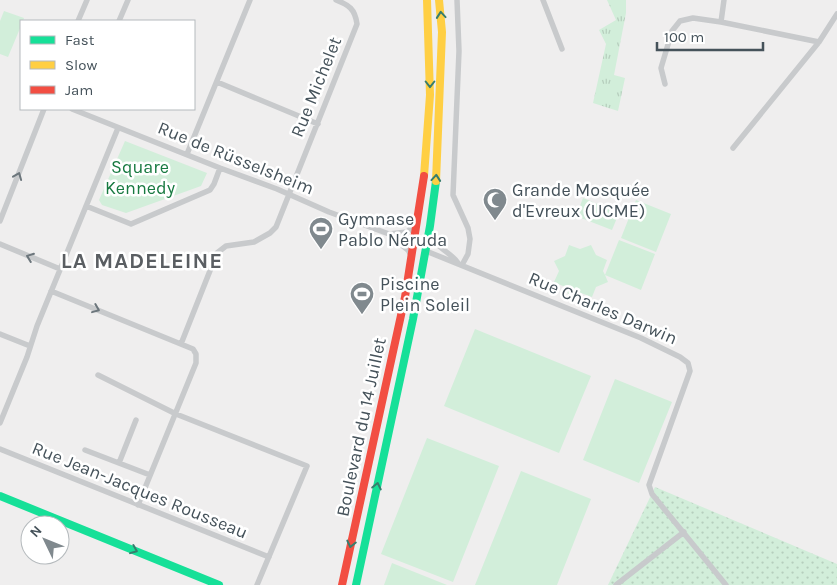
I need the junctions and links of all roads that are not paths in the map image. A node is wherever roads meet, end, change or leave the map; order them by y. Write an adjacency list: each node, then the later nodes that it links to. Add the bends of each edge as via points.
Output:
1 (87, 0): 11 (street)
2 (128, 0): 12 (street)
3 (250, 0): 16 (street)
4 (336, 0): 20 (street, Rue Michelet, via 348,4 356,15 357,24)
5 (427, 0): 28 (main road, Boulevard du 14 Juillet, one-way to 28, via 430,95)
6 (439, 0): 29 (main road, Boulevard du 14 Juillet, one-way to 6, via 438,143 442,32)
7 (457, 0): 36 (street, via 459,50 453,195 470,239 468,254)
8 (543, 0): 15 (street)
9 (724, 0): 13 (street)
10 (837, 14): 14 (street)
11 (78, 20)
12 (119, 20)
13 (721, 22): 14 (street); 17 (street, via 693,18 680,21 672,31 661,68)
14 (819, 42): 22 (street)
15 (562, 50)
16 (217, 82): 20 (street); 23 (street)
17 (665, 84)
18 (44, 110): 27 (street, one-way to 18)
19 (74, 110): 21 (street, Rue de Rüsselsheim)
20 (318, 124): 25 (street, Rue Michelet)
21 (118, 128): 23 (street, Rue de Rüsselsheim); 26 (street)
22 (733, 148)
23 (187, 154): 24 (street, Rue de Rüsselsheim)
24 (220, 168): 25 (street, Rue de Rüsselsheim); 26 (street, via 210,190 131,224)
25 (289, 194): 31 (street, Rue de Rüsselsheim); 40 (street, Rue Michelet, via 276,227 270,233 254,242 226,246 217,253)
26 (86, 206): 37 (street)
27 (0, 221)
28 (418, 222): 30 (street, Rue de Rüsselsheim, via 407,232); 33 (main road, Boulevard du 14 Juillet)
29 (430, 226): 34 (main road, Boulevard du 14 Juillet); 36 (street, via 433,240)
30 (397, 233): 31 (street, Rue de Rüsselsheim); 33 (street, via 411,239)
31 (389, 234): 33 (street, Rue de Rüsselsheim); 35 (street)
32 (0, 244): 37 (street, one-way to 32)
33 (415, 246): 34 (main road); 35 (main road, Boulevard du 14 Juillet)
34 (426, 251): 36 (street); 58 (main road, Boulevard du 14 Juillet, one-way to 34)
35 (413, 257): 57 (main road, Boulevard du 14 Juillet, one-way to 57)
36 (460, 264): 52 (street, Rue Charles Darwin, via 641,338 688,363 690,371 649,485 652,494)
37 (60, 269): 38 (street)
38 (51, 291): 40 (street, one-way to 40); 41 (street)
39 (0, 334): 41 (street)
40 (181, 344): 43 (street, via 193,349 197,359)
41 (30, 346): 45 (street)
42 (98, 375): 43 (street)
43 (176, 414): 49 (street); 53 (street, via 307,466)
44 (136, 420): 48 (street)
45 (0, 423)
46 (0, 449): 51 (street, Rue Jean-Jacques Rousseau)
47 (85, 450): 48 (street)
48 (119, 463): 49 (street)
49 (150, 475): 51 (street)
50 (0, 496): 54 (main road, one-way to 54)
51 (138, 505): 53 (street, Rue Jean-Jacques Rousseau)
52 (684, 532): 59 (street); 60 (street, Rue Charles Darwin)
53 (269, 557): 56 (street)
54 (202, 582): 55 (main road)
55 (219, 585)
56 (258, 585)
57 (342, 585)
58 (356, 585)
59 (616, 585)
60 (726, 585)

